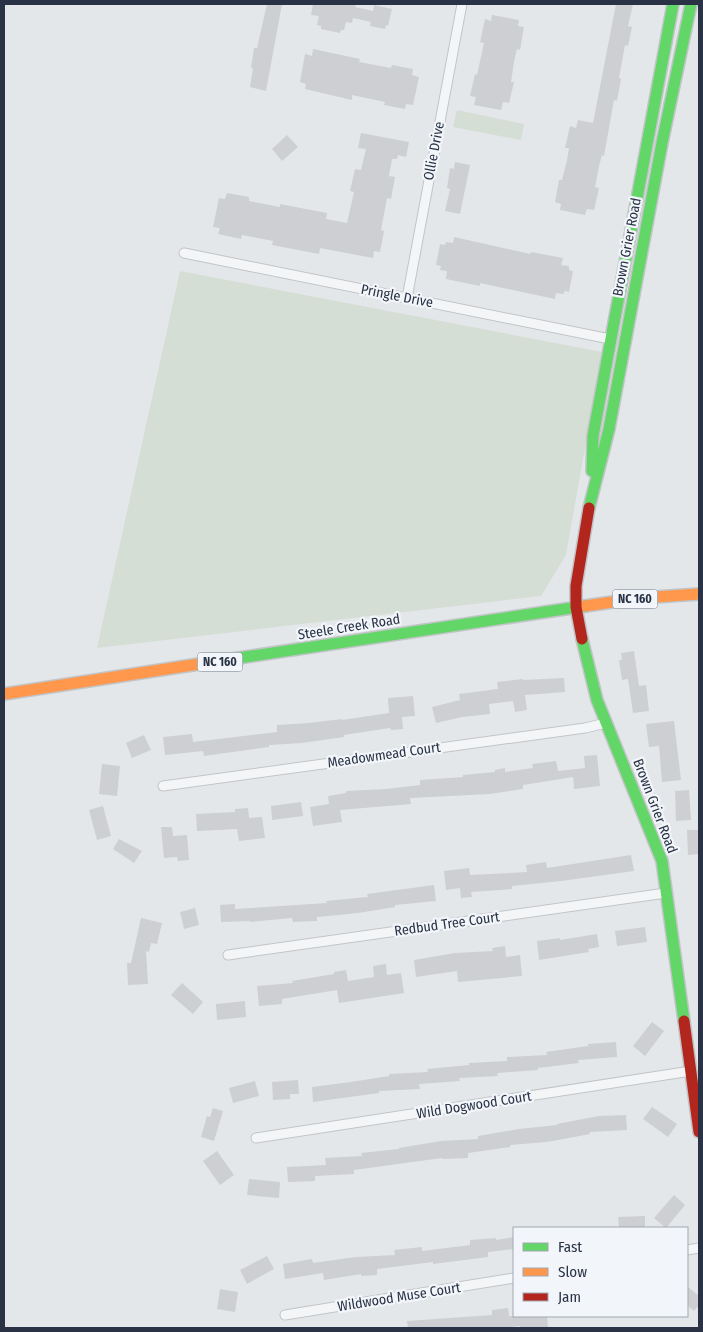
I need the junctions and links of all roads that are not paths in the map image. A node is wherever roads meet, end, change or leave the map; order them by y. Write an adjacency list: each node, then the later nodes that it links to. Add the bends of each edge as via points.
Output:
1 (462, 4): 5 (street, Ollie Drive)
2 (673, 4): 6 (main road, Brown Grier Road)
3 (691, 4): 7 (main road, Brown Grier Road, via 609,429)
4 (184, 253): 5 (street, Pringle Drive)
5 (407, 298): 6 (street, Pringle Drive)
6 (610, 338): 7 (main road, Brown Grier Road, via 594,436)
7 (591, 496): 9 (main road, Brown Grier Road, via 576,586)
8 (699, 594): 9 (main road, Steele Creek Road / NC 160)
9 (576, 607): 10 (main road, Steele Creek Road / NC 160); 11 (main road, Brown Grier Road, via 592,683)
10 (4, 694)
11 (606, 723): 12 (street, Meadowmead Court); 13 (main road, Brown Grier Road, via 662,861)
12 (163, 786)
13 (666, 892): 14 (street, Redbud Tree Court); 15 (main road, Brown Grier Road)
14 (228, 956)
15 (691, 1071): 16 (main road, Brown Grier Road); 17 (street, Wild Dogwood Court)
16 (699, 1132)
17 (256, 1138)
18 (513, 1278): 19 (street, Wildwood Muse Court)
19 (285, 1316)

